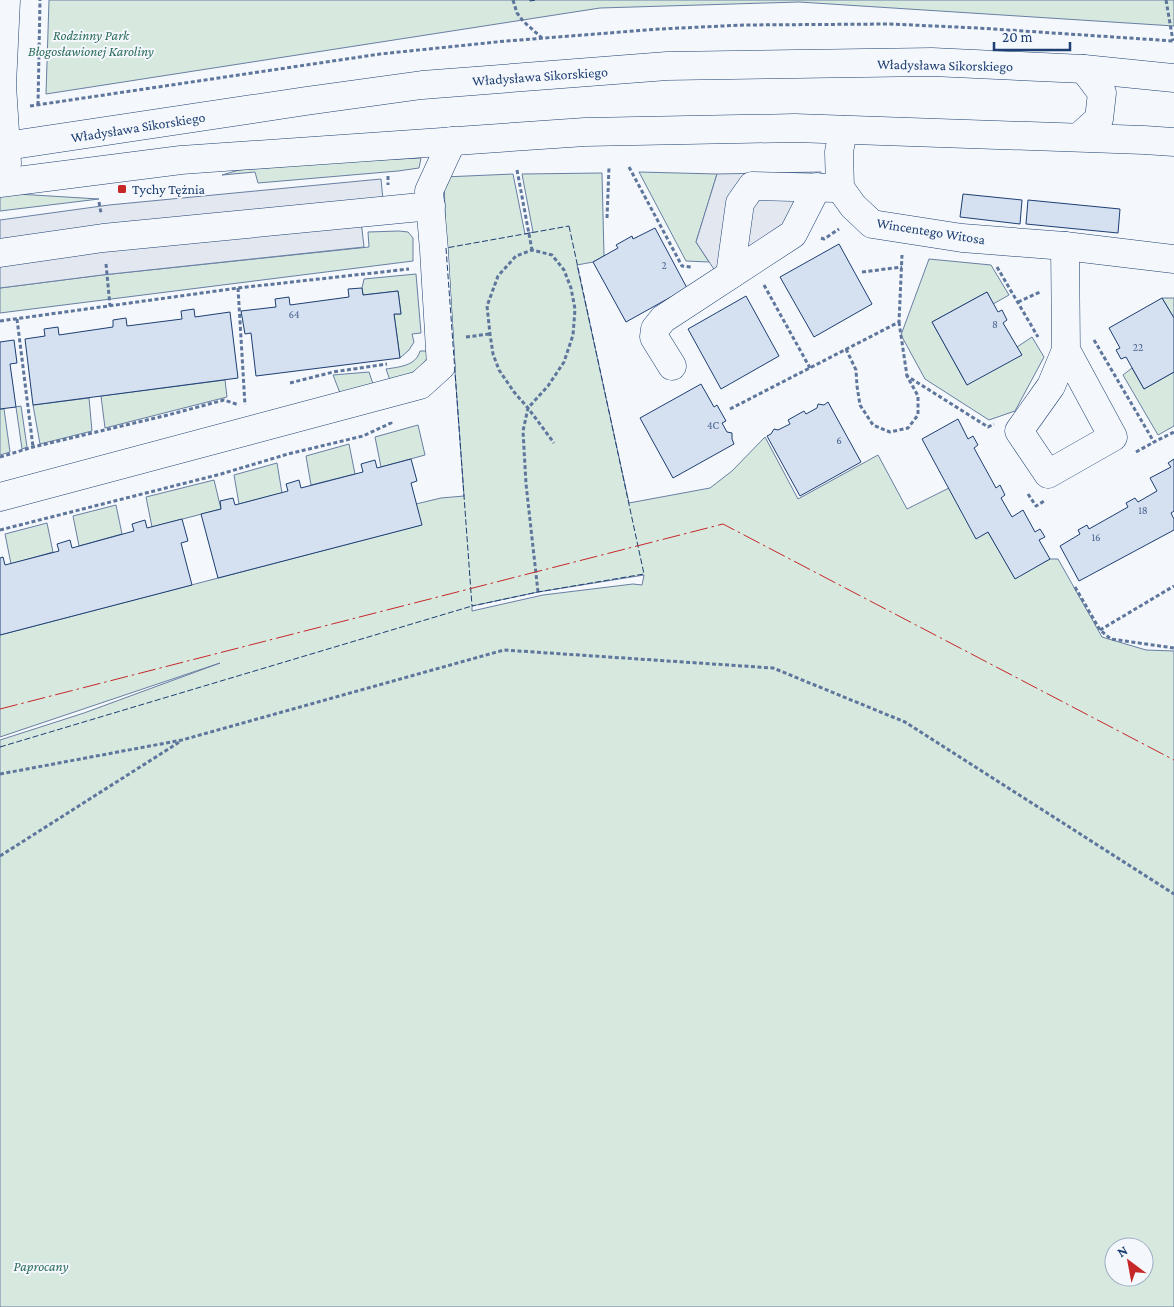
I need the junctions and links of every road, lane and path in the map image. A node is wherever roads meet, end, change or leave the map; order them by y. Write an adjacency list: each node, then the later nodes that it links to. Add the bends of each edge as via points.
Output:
1 (6, 0): 14 (street)
2 (40, 0): 9 (path)
3 (514, 0): 5 (path, via 517,13)
4 (1166, 0): 6 (path)
5 (542, 38)
6 (1173, 41)
7 (1084, 69): 8 (street, Władysława Sikorskiego); 11 (street, via 1102,93 1099,119); 14 (street, Władysława Sikorskiego, via 932,62 667,66 422,85)
8 (1174, 78)
9 (38, 105)
10 (843, 130): 11 (street); 12 (street, via 585,132); 18 (street)
11 (1079, 137): 13 (street)
12 (452, 141): 17 (street, via 181,160); 19 (street, via 429,191)
13 (1174, 142)
14 (3, 147): 17 (street)
15 (609, 168): 20 (path)
16 (517, 170): 24 (path)
17 (4, 183)
18 (829, 188): 23 (street, Wincentego Witosa, via 872,224 962,238); 32 (street, via 793,234); 32 (street, via 752,186 740,203)
19 (431, 206): 26 (street, via 103,238); 46 (street, via 441,366 420,385)
20 (607, 218)
21 (841, 228): 22 (path, via 824,239)
22 (818, 238)
23 (1065, 246): 27 (street, Wincentego Witosa); 39 (street)
24 (532, 250): 47 (path, via 516,256 498,276 487,306 493,354 499,370); 47 (path, via 552,255 564,270 575,309 573,335 564,362)
25 (902, 252): 29 (path)
26 (0, 253)
27 (1174, 258)
28 (993, 260): 39 (path)
29 (902, 267): 31 (path); 37 (path)
30 (410, 268): 34 (path)
31 (862, 272)
32 (730, 275): 42 (street, via 663,319 655,329 654,337)
33 (761, 280): 43 (path)
34 (238, 288): 35 (path); 52 (path, via 246,407 224,400)
35 (18, 319): 36 (path); 52 (path)
36 (0, 321)
37 (899, 322): 40 (path); 44 (path)
38 (1090, 334): 50 (path, via 1154,442)
39 (1054, 346)
40 (846, 349): 43 (path); 44 (path, via 856,370 860,406 873,425 890,432 908,428 918,415 918,396)
41 (388, 364): 45 (path, via 333,372)
42 (672, 366)
43 (810, 368): 48 (path)
44 (907, 376): 49 (path, via 988,427)
45 (290, 383)
46 (385, 394): 54 (street); 55 (path, via 391,424 363,436)
47 (528, 408): 51 (path); 58 (path, via 523,431)
48 (730, 410)
49 (996, 424)
50 (1174, 432)
51 (554, 443)
52 (33, 447): 53 (path)
53 (0, 457)
54 (0, 497)
55 (0, 530)
56 (1174, 586): 59 (path)
57 (1075, 587): 59 (path)
58 (538, 592)
59 (1100, 630): 60 (path, via 1110,639)
60 (1174, 648)
61 (182, 740): 62 (path); 63 (path); 64 (path, via 504,650 772,668 906,722)
62 (0, 774)
63 (0, 856)
64 (1174, 894)

